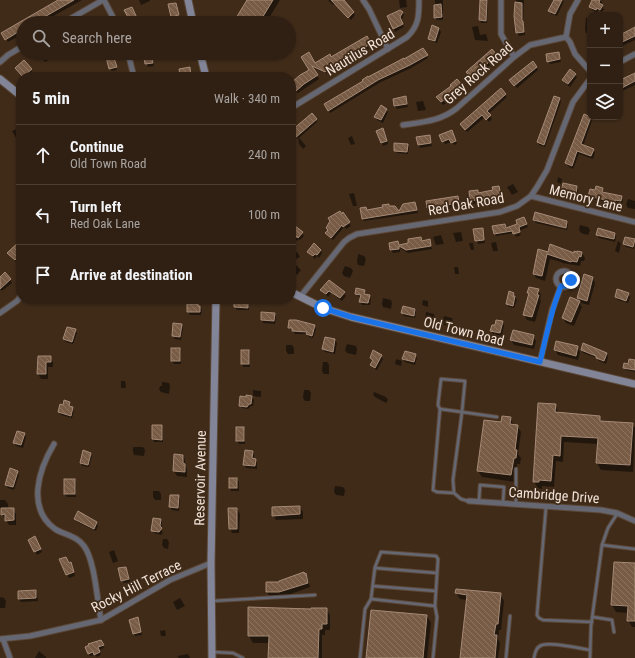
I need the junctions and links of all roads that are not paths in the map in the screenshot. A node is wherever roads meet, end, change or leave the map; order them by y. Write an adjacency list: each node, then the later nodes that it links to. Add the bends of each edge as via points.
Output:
1 (104, 0): 7 (street); 8 (street)
2 (188, 0): 9 (main road)
3 (363, 0): 11 (street)
4 (419, 0): 11 (street, Nautilus Road, via 416,27 407,37)
5 (501, 0): 14 (street, via 500,34)
6 (578, 0): 10 (street, via 570,14)
7 (75, 16)
8 (112, 16)
9 (191, 16)
10 (566, 37): 14 (street, Grey Rock Road, via 532,43); 19 (street, via 575,54)
11 (388, 49): 25 (street, Nautilus Road)
12 (16, 50): 18 (street)
13 (635, 54): 17 (street)
14 (514, 57): 26 (street, Grey Rock Road, via 451,113 436,120)
15 (130, 60): 20 (street)
16 (202, 60): 21 (main road)
17 (623, 60)
18 (0, 62)
19 (587, 68)
20 (133, 72)
21 (205, 72)
22 (1, 81): 24 (main road)
23 (587, 83): 27 (street, Red Oak Road, via 574,102 547,170)
24 (16, 92)
25 (296, 105)
26 (403, 125)
27 (531, 196): 28 (street, Memory Lane); 31 (street, Red Oak Road, via 517,206 500,212 352,236 344,242)
28 (635, 222)
29 (561, 286): 35 (street, via 552,310)
30 (296, 295): 31 (main road, Old Town Road)
31 (300, 297): 35 (main road, Old Town Road, via 351,317)
32 (16, 301): 34 (street)
33 (216, 304): 52 (main road, Reservoir Avenue)
34 (0, 313)
35 (540, 362): 36 (main road, Old Town Road)
36 (635, 384)
37 (440, 409): 38 (lane); 38 (lane, via 438,404 441,379 465,381); 42 (lane, via 433,490)
38 (462, 412): 39 (lane); 42 (lane, via 453,480)
39 (497, 417)
40 (54, 444): 63 (street, via 37,492 39,507 45,520 56,530 75,538 84,546 91,563)
41 (516, 468): 46 (lane)
42 (454, 494): 43 (lane, via 461,500)
43 (469, 501): 44 (street, Cambridge Drive)
44 (478, 502): 45 (street, Cambridge Drive); 45 (lane, via 480,484 504,487)
45 (503, 504): 46 (street, Cambridge Drive)
46 (516, 504): 47 (street, Cambridge Drive)
47 (546, 507): 48 (street, Cambridge Drive); 64 (lane, via 537,615 543,620)
48 (617, 513): 49 (street, Cambridge Drive); 50 (lane)
49 (635, 521)
50 (602, 545): 51 (lane); 62 (lane)
51 (635, 549)
52 (211, 563): 59 (main road, Reservoir Avenue); 63 (street, Rocky Hill Terrace, via 170,580)
53 (375, 568): 54 (lane); 54 (lane, via 381,552 436,556); 55 (lane)
54 (437, 573): 56 (lane)
55 (373, 586): 56 (lane); 58 (lane)
56 (436, 591): 60 (lane)
57 (315, 595): 59 (lane)
58 (371, 599): 60 (lane); 71 (lane, via 365,609)
59 (212, 601): 68 (main road, Reservoir Avenue)
60 (435, 606): 72 (lane, via 437,617)
61 (510, 616): 73 (lane)
62 (593, 617): 64 (lane); 65 (lane, via 612,620)
63 (101, 620): 66 (street, Rocky Hill Terrace, via 30,636)
64 (592, 622): 67 (lane)
65 (614, 632)
66 (2, 639): 69 (street)
67 (590, 650): 74 (lane, via 542,644 535,652); 75 (lane)
68 (212, 655): 70 (lane, via 233,653)
69 (10, 658)
70 (243, 658)
71 (360, 658)
72 (433, 658)
73 (506, 658)
74 (534, 658)
75 (590, 658)

